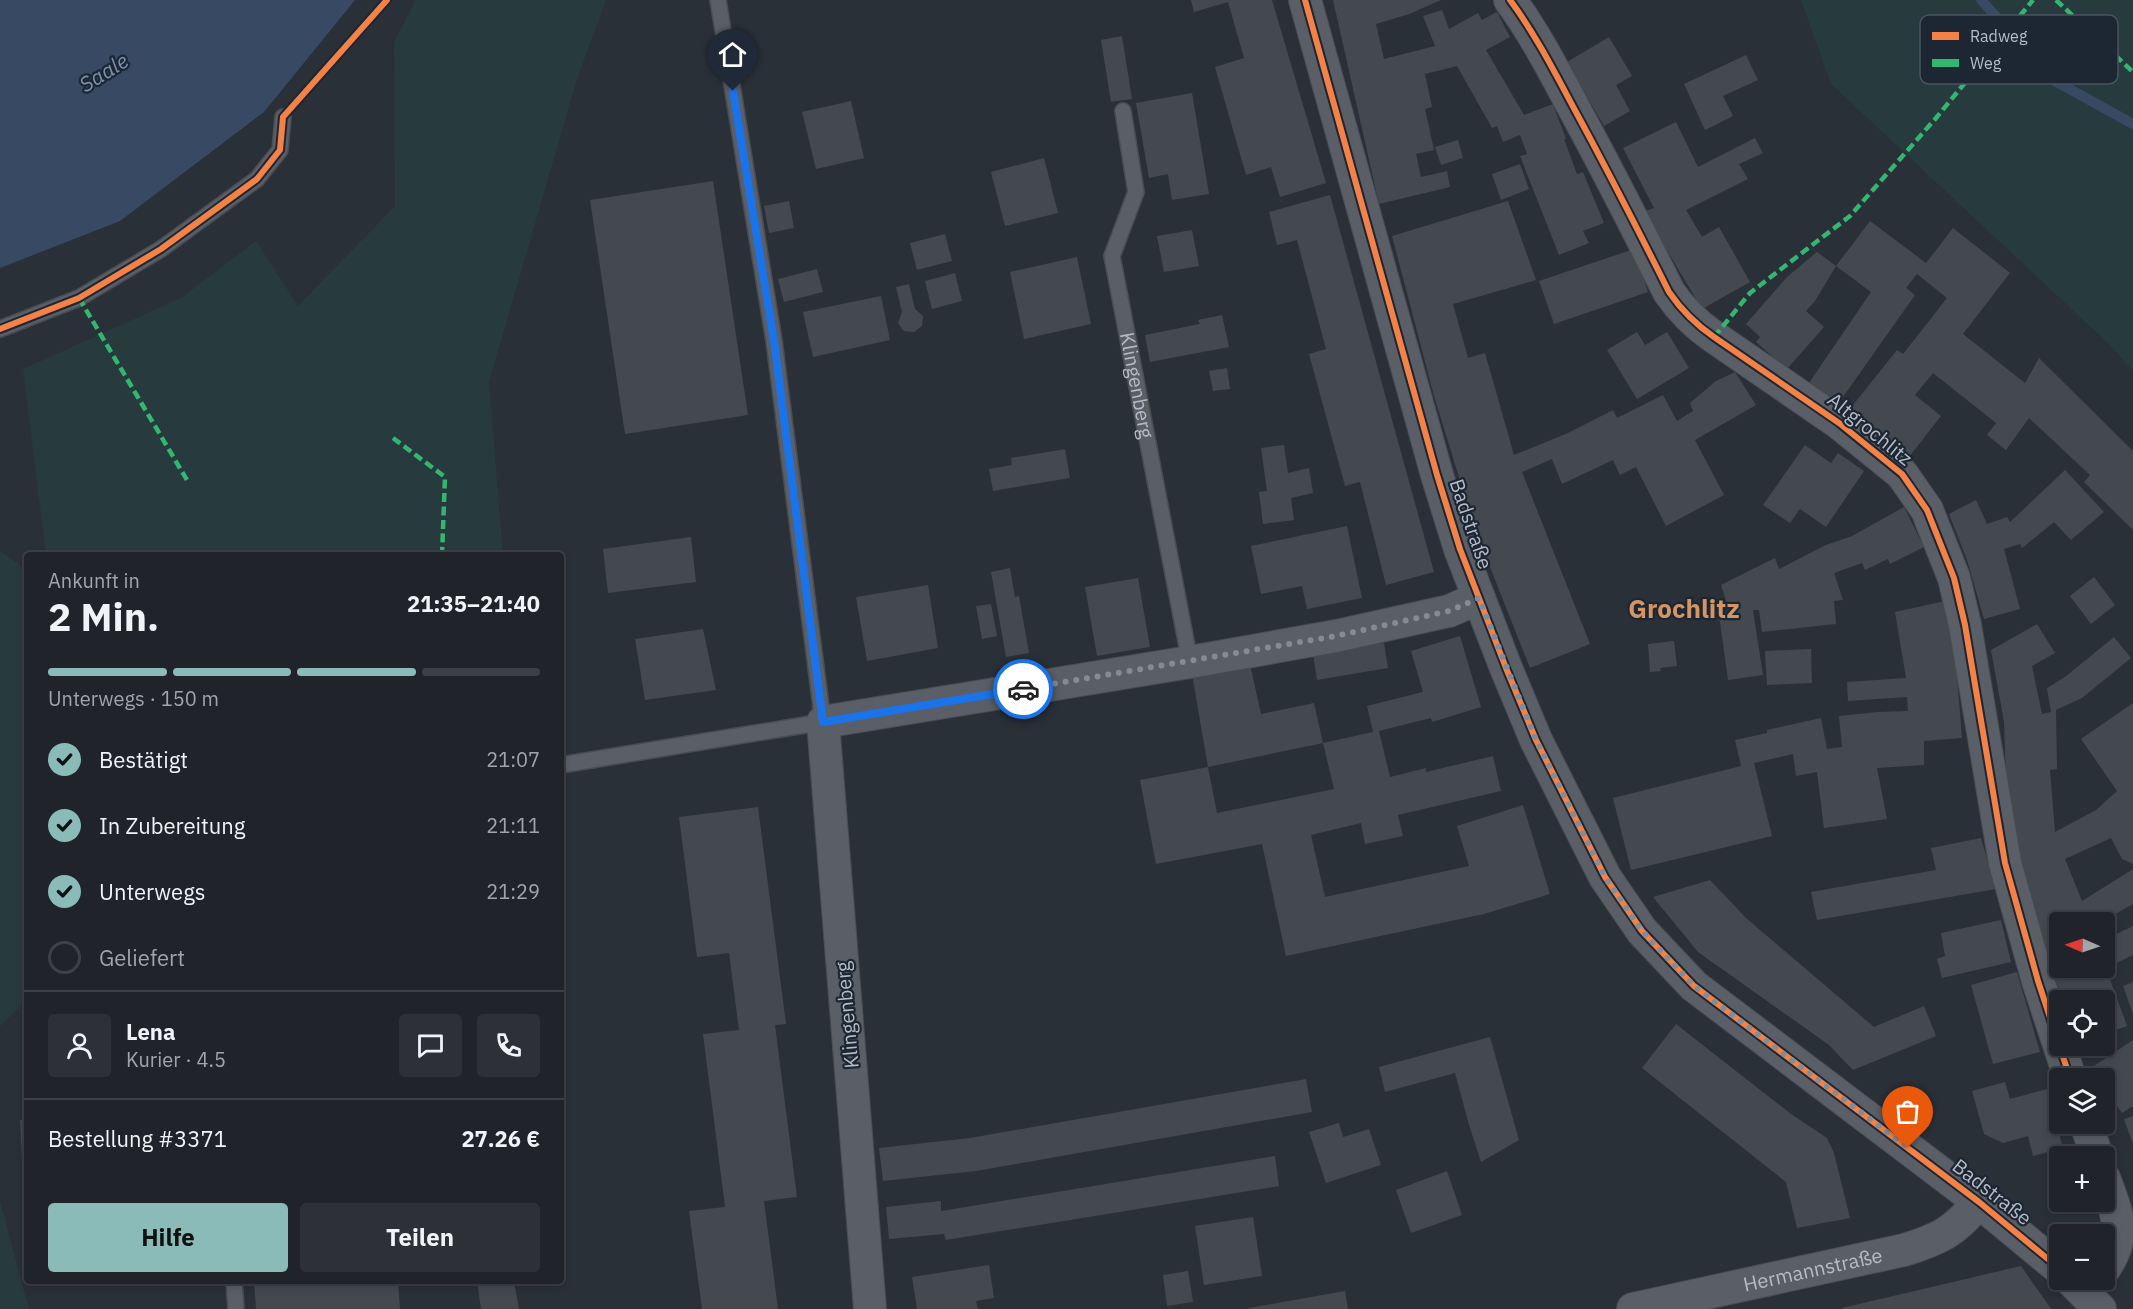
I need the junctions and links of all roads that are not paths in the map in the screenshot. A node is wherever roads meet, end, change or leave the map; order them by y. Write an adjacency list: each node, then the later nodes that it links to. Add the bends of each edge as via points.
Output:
1 (718, 0): 9 (lane, Klingenberg, via 774,341)
2 (1305, 0): 7 (street, Badstraße, via 1439,484)
3 (1510, 0): 11 (street, Altgrochlitz, via 1547,58 1682,310 1704,330 1839,423 1902,474 1927,510 1954,578 1965,625 2005,863)
4 (1123, 111): 8 (lane, Klingenberg, via 1136,192 1112,256)
5 (283, 117): 6 (lane, via 280,150 257,179 162,249 79,298)
6 (0, 329)
7 (1479, 598): 8 (street, via 1449,611); 13 (street, Badstraße, via 1536,740 1605,877 1642,931 1694,986)
8 (1190, 662): 9 (street)
9 (823, 722): 10 (lane); 18 (street, Klingenberg)
10 (564, 765)
11 (2067, 1068)
12 (2115, 1183): 14 (street, via 2120,1231)
13 (1979, 1202): 15 (street, Badstraße); 19 (street, Hermannstraße, via 1950,1232 1934,1241)
14 (2115, 1249)
15 (2049, 1260)
16 (234, 1284): 17 (lane)
17 (236, 1309)
18 (870, 1309)
19 (1633, 1309)

